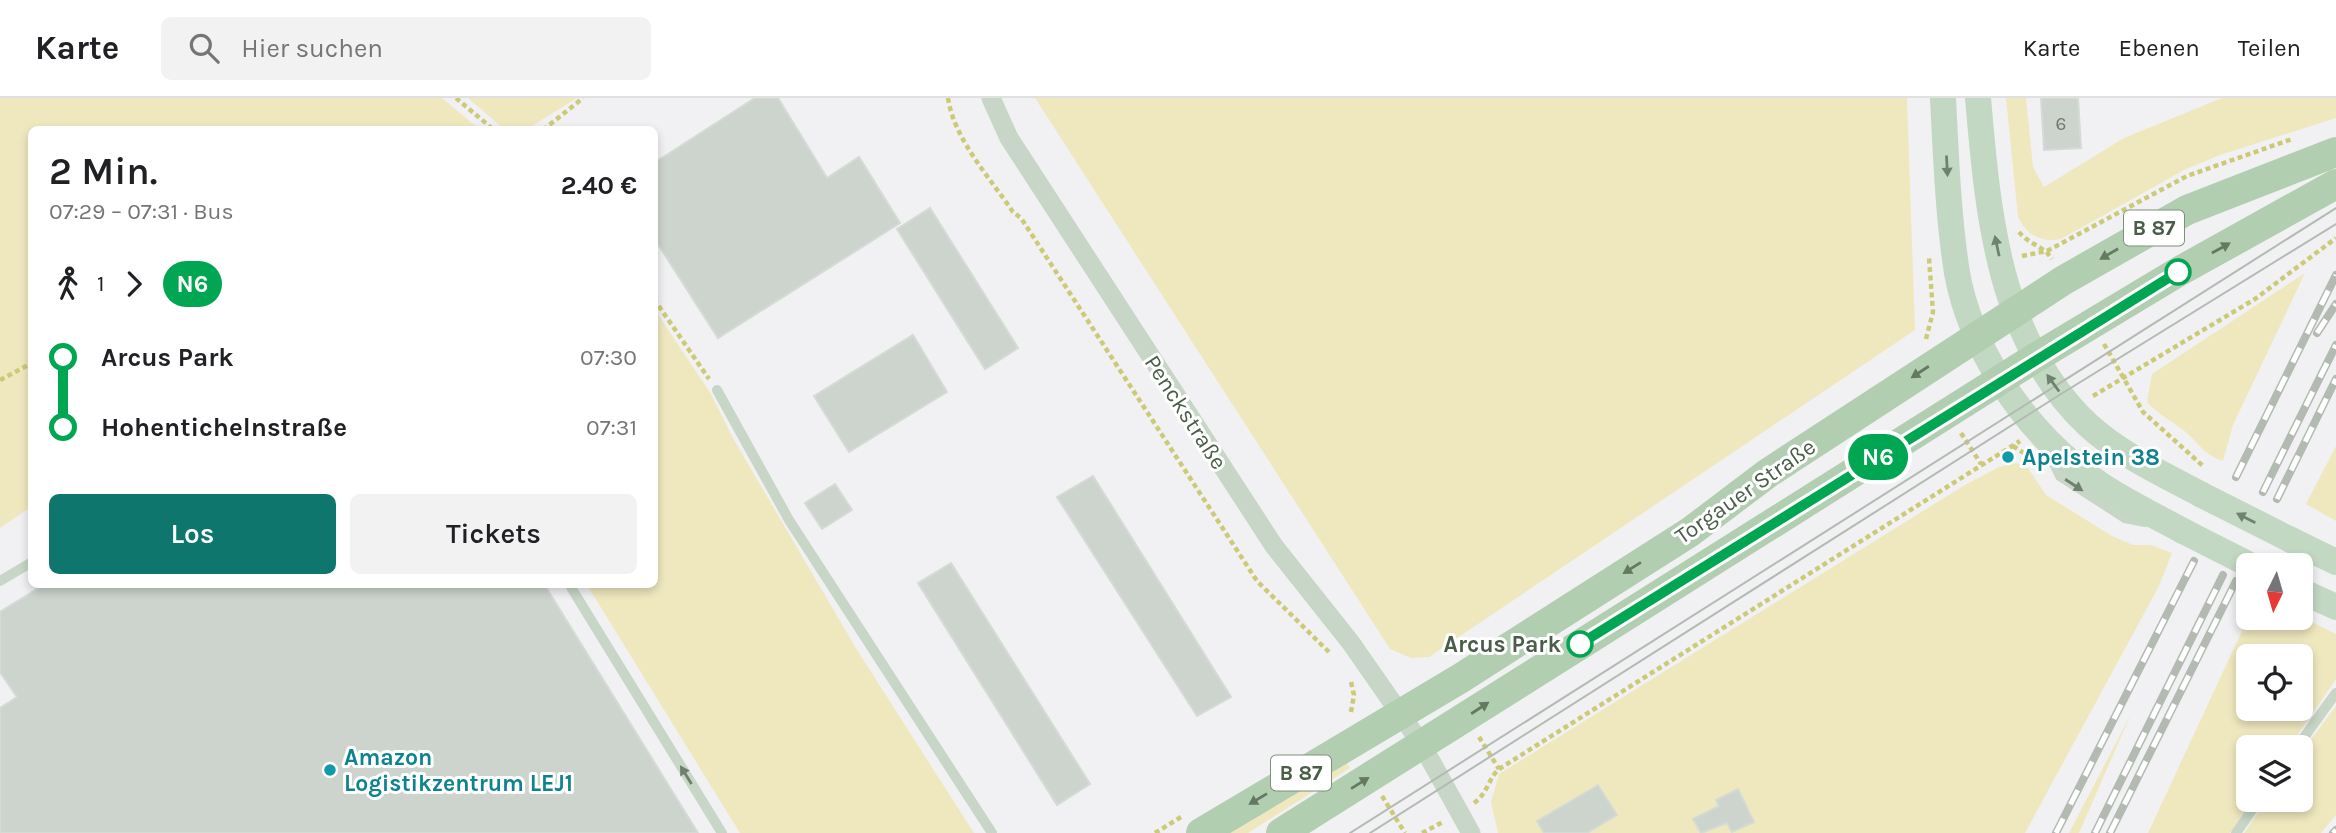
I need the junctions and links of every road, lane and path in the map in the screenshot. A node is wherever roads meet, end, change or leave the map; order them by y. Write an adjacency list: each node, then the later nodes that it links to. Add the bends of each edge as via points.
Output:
1 (456, 98): 7 (path)
2 (583, 98): 8 (path)
3 (948, 98): 33 (path, via 951,118 1257,581)
4 (991, 98): 37 (street, Penckstraße, via 1009,138 1247,506)
5 (1943, 98): 14 (main road, one-way to 14, via 1958,274)
6 (1978, 98): 13 (main road, one-way to 6, via 1994,235)
7 (489, 126)
8 (548, 126)
9 (2336, 152): 13 (main road, Torgauer Straße / B 87, one-way to 13, via 2187,210)
10 (2336, 184): 16 (main road, Torgauer Straße / B 87, one-way to 10)
11 (2336, 239): 18 (path, via 2255,299)
12 (658, 305): 21 (path)
13 (2014, 312): 14 (main road, Torgauer Straße / B 87); 16 (main road)
14 (1977, 335): 19 (main road); 37 (main road, Torgauer Straße / B 87, one-way to 37, via 1768,473 1690,532)
15 (2104, 345): 18 (path)
16 (2035, 358): 19 (main road, Torgauer Straße / B 87); 27 (main road, one-way to 16, bridge, via 2128,455 2089,425)
17 (28, 365): 20 (path)
18 (2124, 378): 25 (path, via 2143,412)
19 (2001, 379): 26 (main road, one-way to 26, bridge, via 2037,429 2091,478); 39 (main road, Torgauer Straße / B 87, one-way to 19)
20 (0, 380)
21 (717, 390): 43 (lane, via 789,520)
22 (1959, 430): 24 (path)
23 (2013, 446): 24 (path)
24 (1981, 464): 40 (path, via 1499,769 1491,776 1486,793)
25 (2205, 468)
26 (2236, 558)
27 (2336, 562)
28 (28, 564): 29 (lane)
29 (0, 582)
30 (571, 588): 42 (lane, one-way to 30)
31 (2314, 597): 32 (main road)
32 (2336, 607)
33 (1336, 659)
34 (1347, 676): 36 (path, via 1354,695)
35 (2336, 693): 38 (lane)
36 (1351, 712)
37 (1401, 713): 39 (street, Penckstraße); 44 (main road, Torgauer Straße / B 87, one-way to 44)
38 (2306, 735)
39 (1422, 745): 40 (street, Penckstraße); 45 (main road, Torgauer Straße / B 87, one-way to 39)
40 (1460, 812): 46 (path); 47 (street, Penckstraße)
41 (2251, 812): 48 (lane)
42 (722, 833)
43 (992, 833)
44 (1201, 833)
45 (1281, 833)
46 (1422, 833)
47 (1471, 833)
48 (2236, 833)

